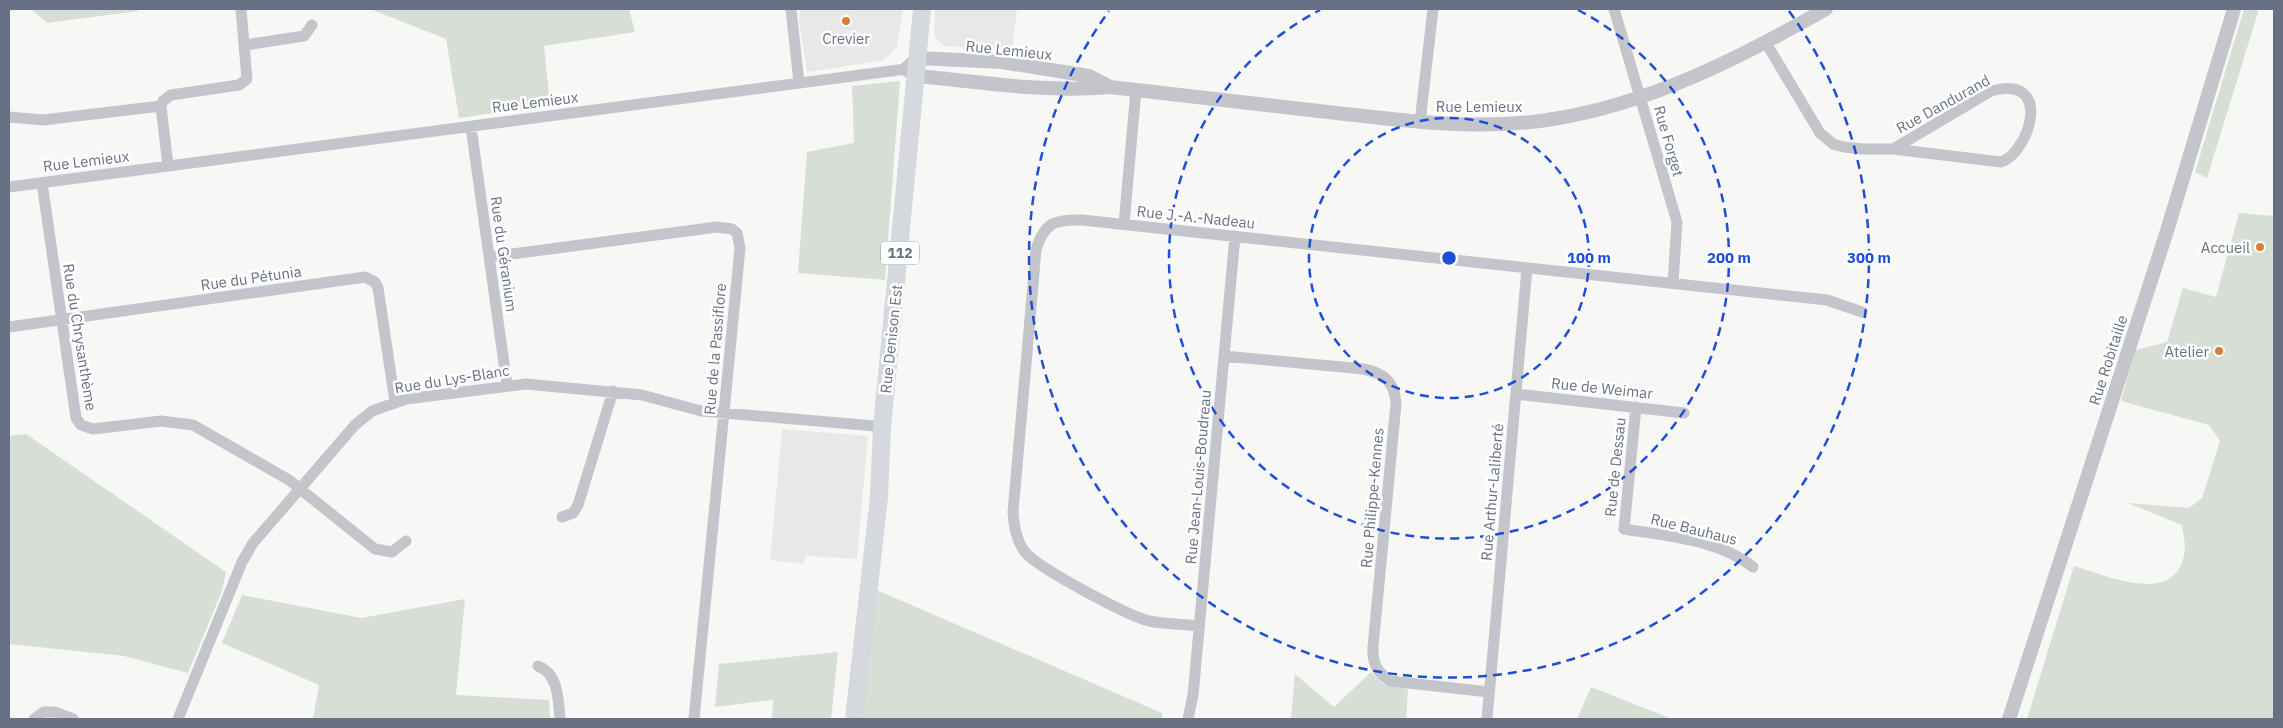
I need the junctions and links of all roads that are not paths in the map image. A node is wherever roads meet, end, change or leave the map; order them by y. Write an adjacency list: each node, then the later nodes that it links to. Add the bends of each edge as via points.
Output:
1 (241, 9): 11 (street)
2 (791, 9): 13 (street)
3 (911, 9): 12 (main road, Rue Denison Est)
4 (922, 9): 12 (main road, Rue Denison Est / 112)
5 (1433, 9): 19 (street)
6 (1614, 9): 16 (street, Rue Forget)
7 (1826, 9): 10 (street, Rue Lemieux)
8 (2234, 9): 59 (street, Rue Robitaille, via 2167,231)
9 (312, 25): 11 (street, via 304,36)
10 (1766, 43): 16 (street, Rue Lemieux, via 1721,66); 21 (street, Rue Dandurand, via 1826,140 1863,149)
11 (245, 45): 17 (street, via 248,75 244,83 172,95)
12 (914, 68): 13 (street, Rue Lemieux); 14 (street, Rue Lemieux, via 1042,88 1078,90); 14 (street, Rue Lemieux, via 1002,62 1089,76); 41 (main road, Rue Denison Est); 47 (main road, Rue Denison Est / 112, via 882,427 879,497)
13 (799, 83): 20 (street, Rue Lemieux)
14 (1110, 86): 15 (street, Rue Lemieux)
15 (1136, 90): 19 (street, Rue Lemieux); 25 (street)
16 (1640, 98): 19 (street, Rue Lemieux, via 1546,120 1474,125); 29 (street, Rue Forget, via 1677,222)
17 (161, 106): 18 (street, via 43,120); 22 (street)
18 (9, 117)
19 (1420, 122)
20 (470, 127): 22 (street, Rue Lemieux); 27 (street, Rue du Géranium)
21 (1893, 149): 21 (street, Rue Dandurand, via 1990,162 2010,159 2024,136 2031,112 2030,101 2025,93 2016,89 1991,91)
22 (168, 166): 23 (street, Rue Lemieux)
23 (42, 183): 24 (street, Rue Lemieux); 31 (street, Rue du Chrysanthème)
24 (9, 187)
25 (1124, 224): 26 (street, Rue J.-A.-Nadeau); 48 (street, Rue J.-A.-Nadeau, via 1062,220 1048,228 1039,240 1014,528 1025,552 1042,567 1123,610 1150,621)
26 (1235, 236): 28 (street, Rue J.-A.-Nadeau); 33 (street, Rue Jean-Louis-Boudreau)
27 (489, 257): 34 (street, Rue du Géranium); 39 (street, Rue de la Passiflore, via 717,227 732,229 740,238 740,248)
28 (1527, 268): 29 (street, Rue J.-A.-Nadeau); 36 (street, Rue Arthur-Laliberté)
29 (1673, 283): 30 (street, Rue J.-A.-Nadeau, via 1835,301)
30 (1862, 312)
31 (62, 320): 32 (street, Rue du Pétunia); 37 (street, Rue du Pétunia, via 358,278 371,279 380,293); 42 (street, Rue du Chrysanthème, via 76,418 81,425 93,429 161,421 193,425 274,469)
32 (9, 327)
33 (1224, 356): 48 (street, Rue Jean-Louis-Boudreau); 50 (street, Rue Philippe-Kennes, via 1363,369 1382,374 1389,380 1396,394 1396,404 1373,647 1375,665 1390,681)
34 (508, 385): 35 (street, Rue du Lys-Blanc); 37 (street, Rue du Lys-Blanc)
35 (613, 391): 39 (street, Rue du Lys-Blanc, via 642,395 701,411); 43 (street, via 578,505 573,513)
36 (1516, 394): 38 (street, Rue de Weimar); 50 (street, Rue Arthur-Laliberté)
37 (395, 402): 42 (street, Rue du Lys-Blanc, via 372,411 355,425)
38 (1636, 407): 40 (street, Rue de Weimar); 44 (street, Rue de Dessau)
39 (724, 413): 41 (street, Rue du Lys-Blanc); 55 (street, Rue de la Passiflore)
40 (1684, 413)
41 (875, 426): 47 (main road, Rue Denison Est)
42 (300, 489): 45 (street, Rue du Chrysanthème, via 375,549 392,552); 53 (street, Rue du Lys-Blanc, via 248,551)
43 (562, 517)
44 (1624, 529): 46 (street, Rue Bauhaus, via 1721,549 1739,555)
45 (406, 541)
46 (1753, 566)
47 (868, 579): 56 (main road, Rue Denison Est / 112)
48 (1199, 626): 57 (street, Rue Jean-Louis-Boudreau)
49 (538, 666): 54 (street, via 549,673 554,682)
50 (1489, 692): 58 (street, Rue Arthur-Laliberté)
51 (34, 719): 52 (street, via 44,712 55,712)
52 (73, 719)
53 (178, 719)
54 (560, 719)
55 (694, 719)
56 (854, 719)
57 (1188, 719)
58 (1487, 719)
59 (2009, 719)

